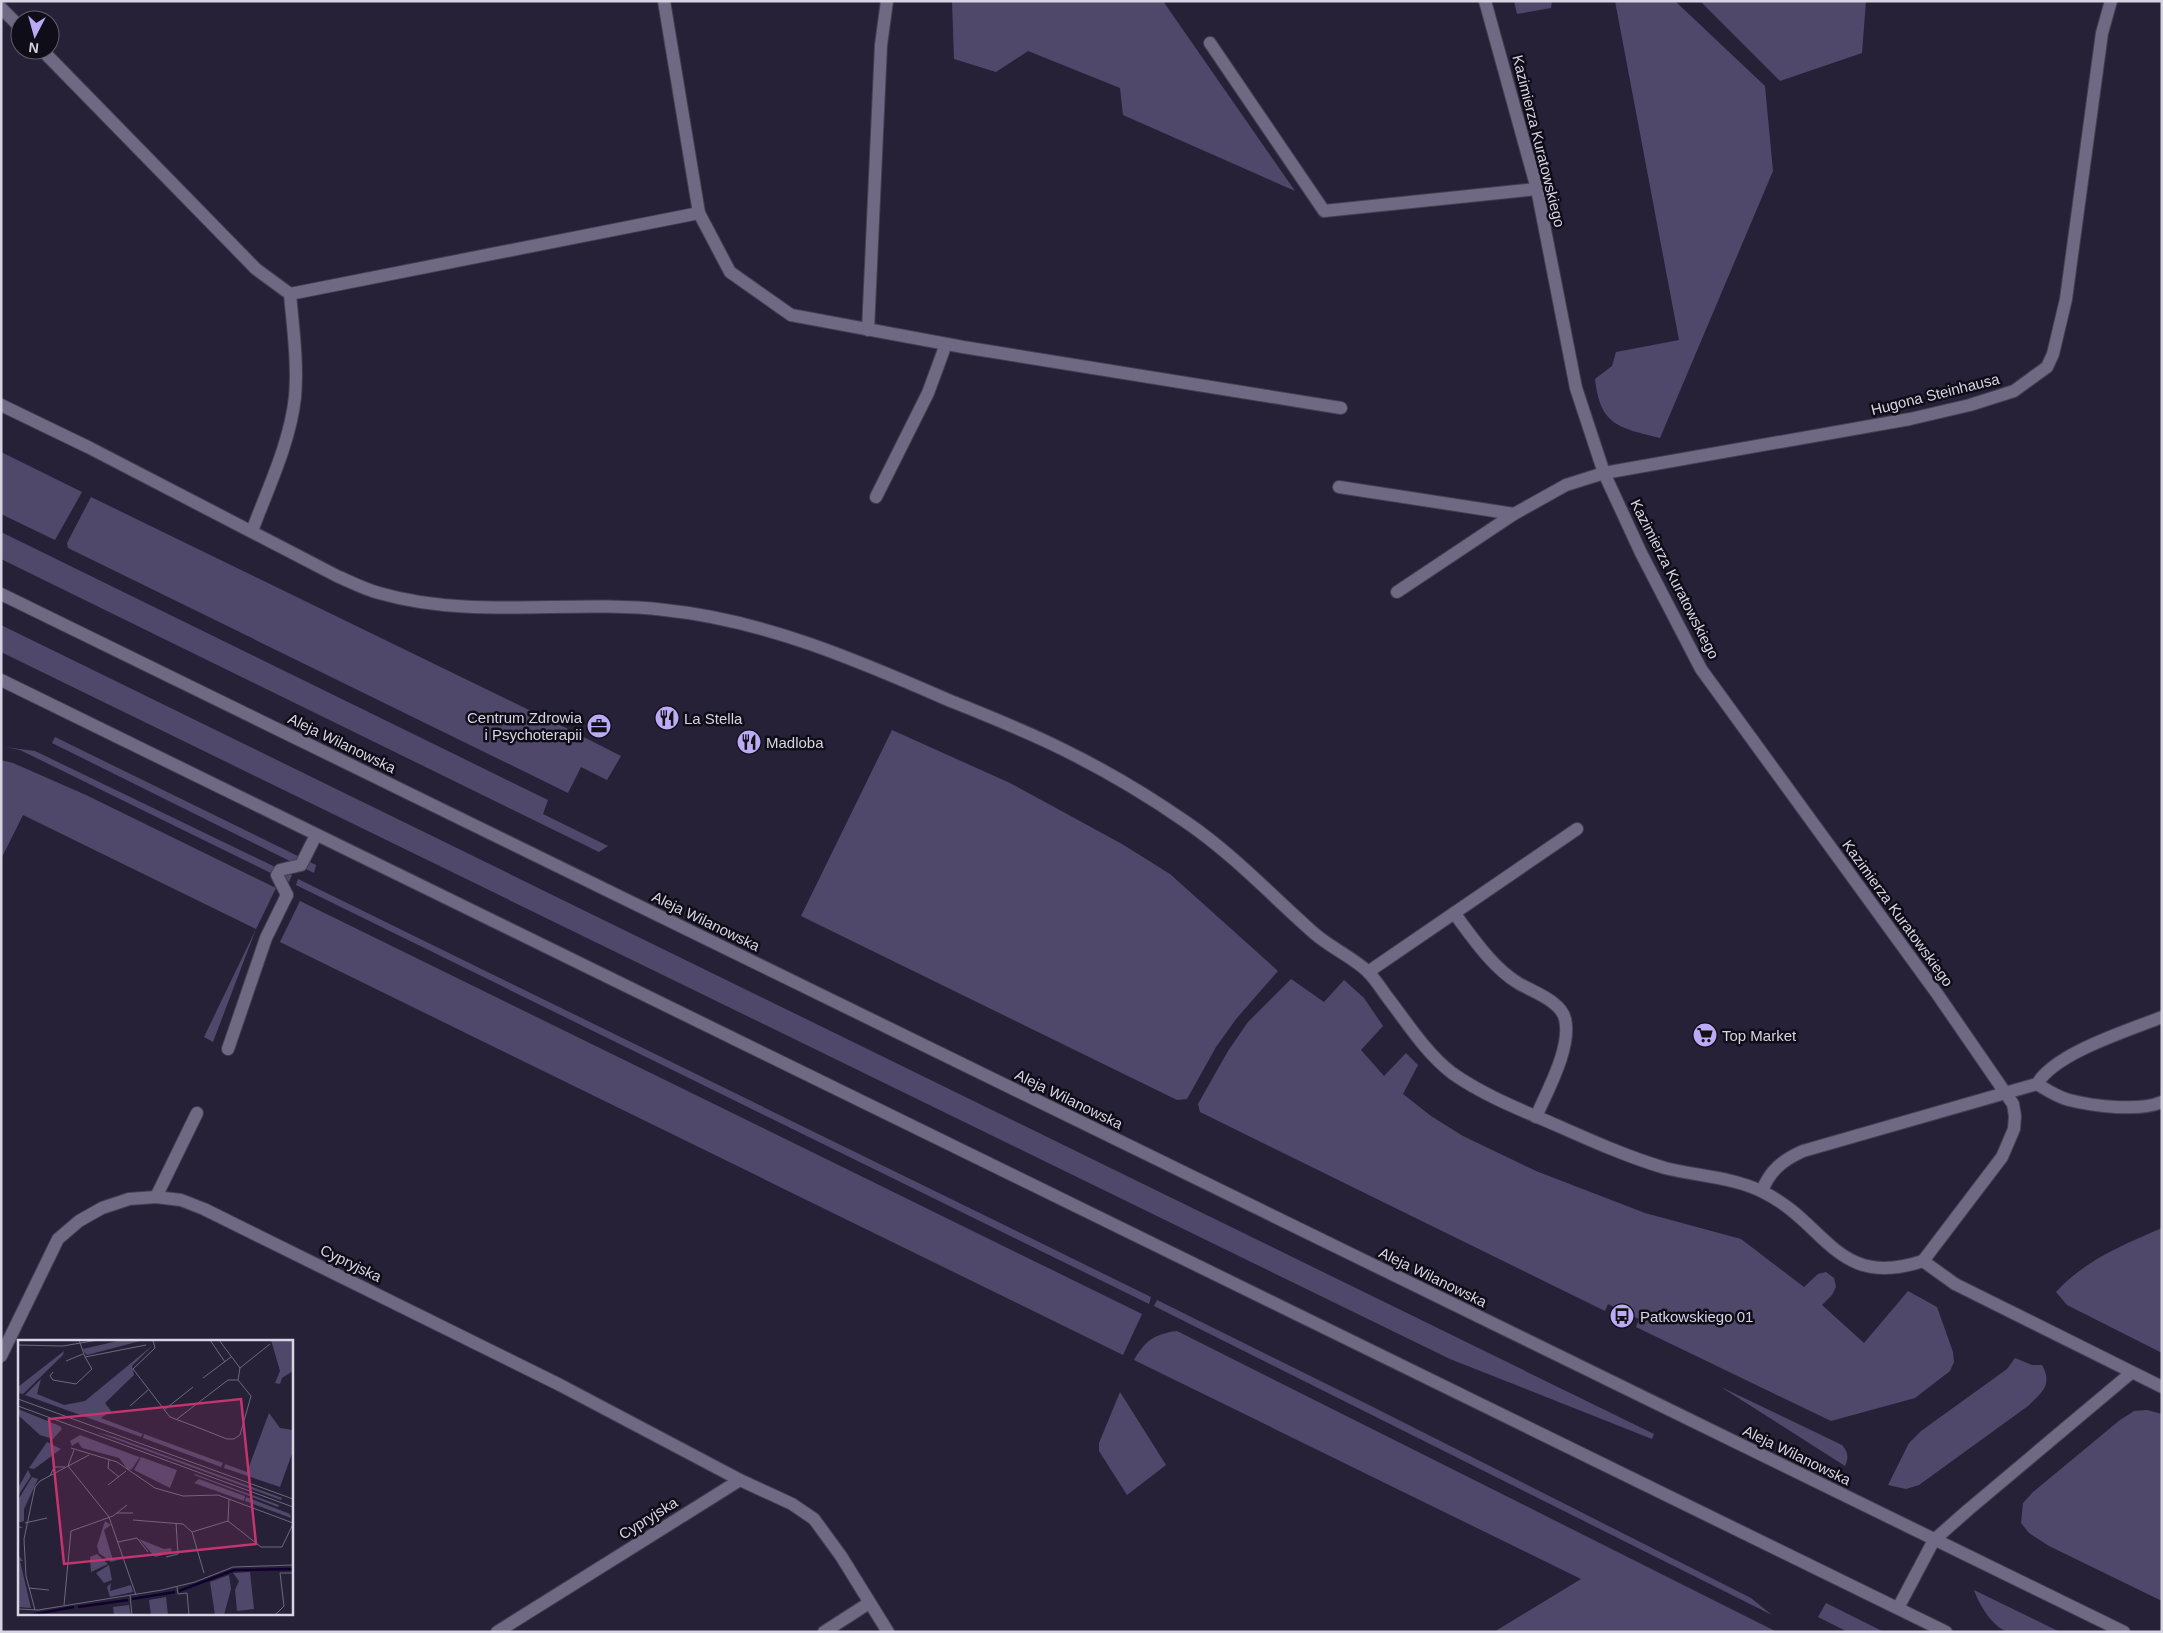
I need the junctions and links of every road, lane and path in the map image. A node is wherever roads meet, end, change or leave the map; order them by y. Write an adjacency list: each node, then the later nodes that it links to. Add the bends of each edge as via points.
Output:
1 (664, 1): 10 (street)
2 (887, 1): 12 (street, via 878,94)
3 (1485, 1): 9 (street, Kazimierza Kuratowskiego)
4 (2111, 1): 16 (street, Hugona Steinhausa, via 2102,33 2066,299 2047,367 2014,391 1970,405)
5 (1, 8): 6 (street)
6 (10, 17)
7 (1210, 43): 9 (street, via 1324,211)
8 (52, 60): 11 (street, via 256,269)
9 (1537, 189): 16 (street, Kazimierza Kuratowskiego, via 1576,388)
10 (699, 213): 11 (street); 12 (street, via 730,272 790,315)
11 (290, 294): 20 (street, via 294,399 277,466)
12 (868, 330): 13 (street)
13 (946, 344): 15 (street); 18 (street, via 928,393)
14 (1, 405): 20 (street)
15 (1341, 408)
16 (1604, 473): 19 (street, Hugona Steinhausa, via 1566,486); 31 (street, Kazimierza Kuratowskiego, via 1701,669)
17 (1339, 487): 19 (street)
18 (876, 497)
19 (1514, 514): 21 (street, Hugona Steinhausa)
20 (252, 531): 27 (street, via 374,592 409,601 473,607 670,610 756,627 883,672 1059,747 1110,774 1212,841 1320,938)
21 (1397, 592)
22 (1, 594): 42 (street, Aleja Wilanowska)
23 (1, 680): 25 (street)
24 (1578, 829): 26 (street)
25 (316, 835): 29 (street, via 301,865 280,870 277,875 288,895 266,938); 44 (street)
26 (1454, 913): 27 (street); 34 (street, via 1494,963 1516,982 1560,1008 1565,1016 1566,1039 1562,1054)
27 (1368, 972): 34 (street, via 1434,1058 1474,1086)
28 (2162, 1016): 30 (street, via 2061,1060 2042,1074)
29 (228, 1049)
30 (2037, 1084): 31 (street); 32 (street, via 2058,1096 2125,1108 2153,1106)
31 (2007, 1092): 35 (street, via 1803,1151 1782,1162); 37 (street, Kazimierza Kuratowskiego, via 2015,1116 2010,1142)
32 (2162, 1102)
33 (196, 1113): 36 (street)
34 (1536, 1117): 35 (street, via 1642,1161)
35 (1762, 1191): 37 (street, via 1795,1213 1850,1261 1885,1269 1902,1268)
36 (156, 1197): 38 (street, Cypryjska, via 129,1199 102,1208 79,1221 58,1239); 41 (street, Cypryjska, via 181,1200 204,1208 560,1385)
37 (1923, 1261): 39 (street, via 1955,1284)
38 (1, 1356)
39 (2131, 1373): 40 (street); 42 (street)
40 (2162, 1387)
41 (740, 1480): 43 (street, Cypryjska, via 792,1504 814,1519); 45 (street, Cypryjska)
42 (1934, 1540): 44 (street); 49 (street, Aleja Wilanowska)
43 (869, 1603): 46 (street); 47 (street, Cypryjska)
44 (1898, 1608): 48 (street)
45 (497, 1632)
46 (824, 1632)
47 (888, 1632)
48 (1946, 1632)
49 (2124, 1632)

